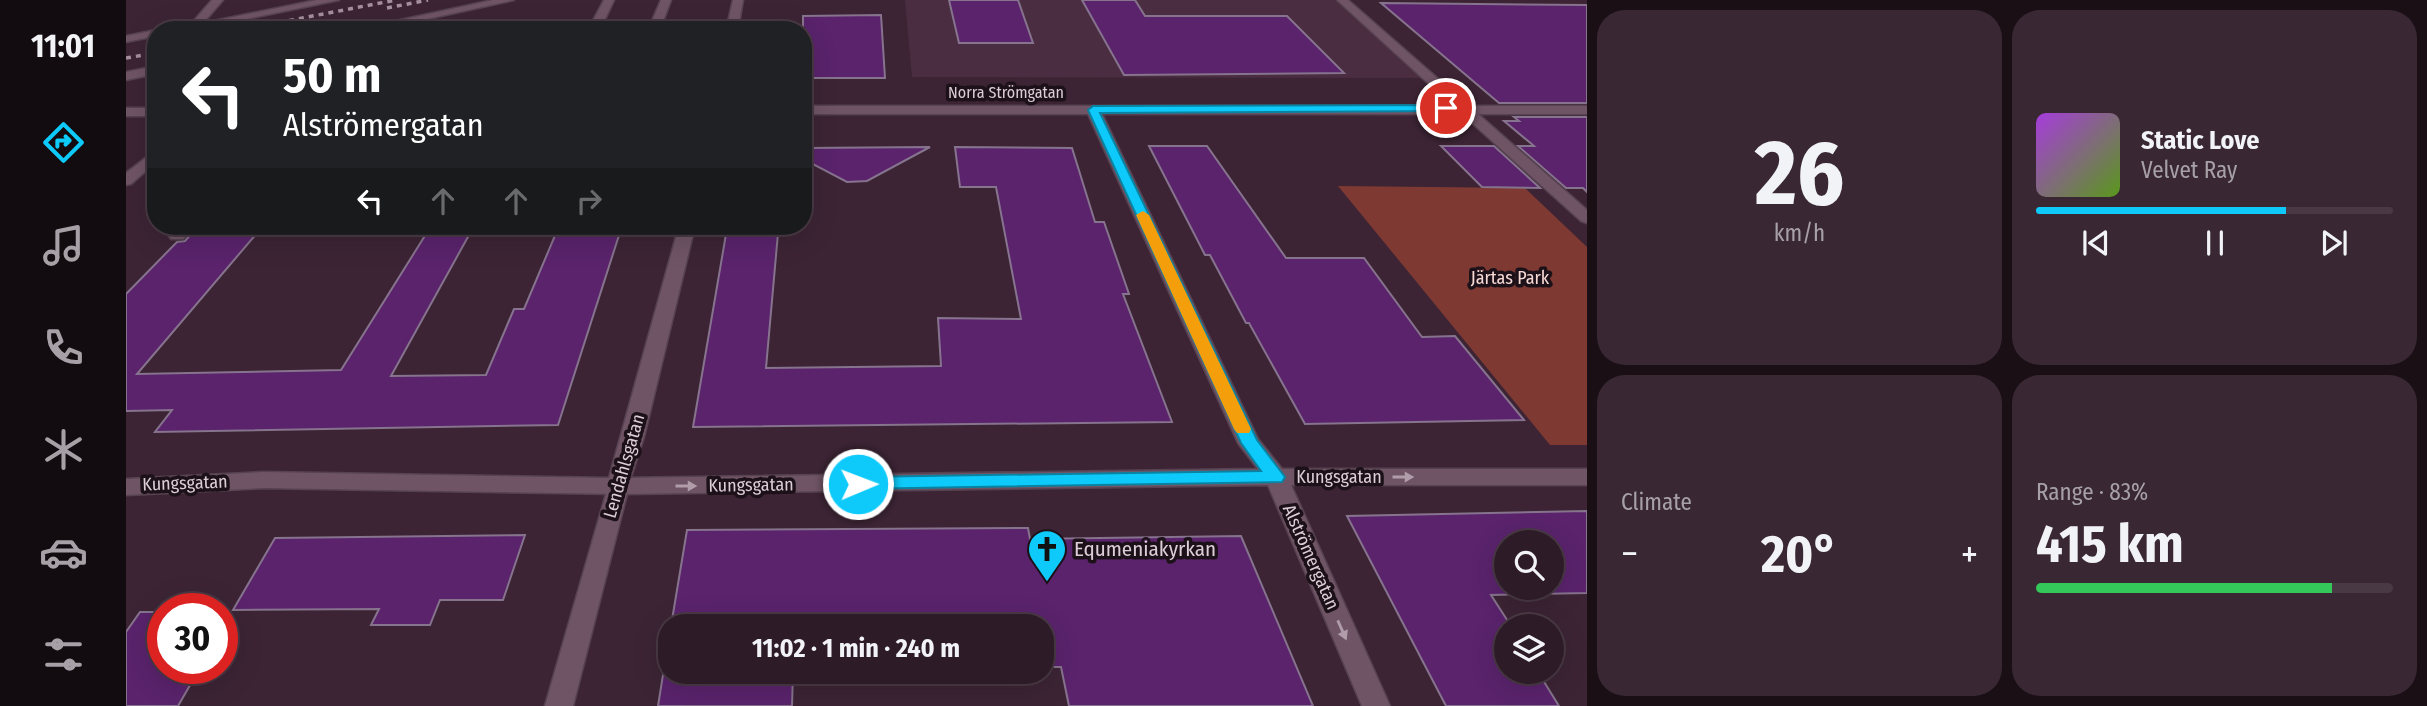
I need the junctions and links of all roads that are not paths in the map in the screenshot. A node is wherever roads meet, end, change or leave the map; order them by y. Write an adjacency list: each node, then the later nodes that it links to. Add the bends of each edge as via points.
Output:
1 (218, 0): 8 (street)
2 (334, 0): 9 (street)
3 (509, 0): 10 (street)
4 (609, 0): 11 (street)
5 (666, 0): 12 (street)
6 (738, 0): 13 (street)
7 (1342, 0): 18 (street)
8 (199, 21)
9 (222, 21)
10 (404, 21)
11 (598, 21)
12 (658, 21)
13 (734, 21)
14 (147, 35): 15 (street)
15 (126, 39)
16 (147, 72): 17 (street)
17 (126, 76)
18 (1464, 108): 20 (street, Norra Strömgatan); 21 (street, Norra Strömgatan); 26 (street)
19 (812, 110): 20 (street, Norra Strömgatan)
20 (1093, 110): 28 (street, Alströmergatan, via 1250,443)
21 (1587, 110)
22 (147, 112): 23 (street)
23 (128, 113)
24 (147, 162): 25 (street)
25 (126, 181)
26 (1587, 218)
27 (685, 235): 31 (street, Lendahlsgatan)
28 (1276, 477): 29 (street, Kungsgatan, one-way to 29); 31 (street, Kungsgatan, one-way to 28); 33 (street, Alströmergatan, one-way to 33)
29 (1587, 477)
30 (126, 486): 31 (street, Kungsgatan, via 264,480)
31 (618, 486): 32 (street, Lendahlsgatan)
32 (559, 706)
33 (1376, 706)

